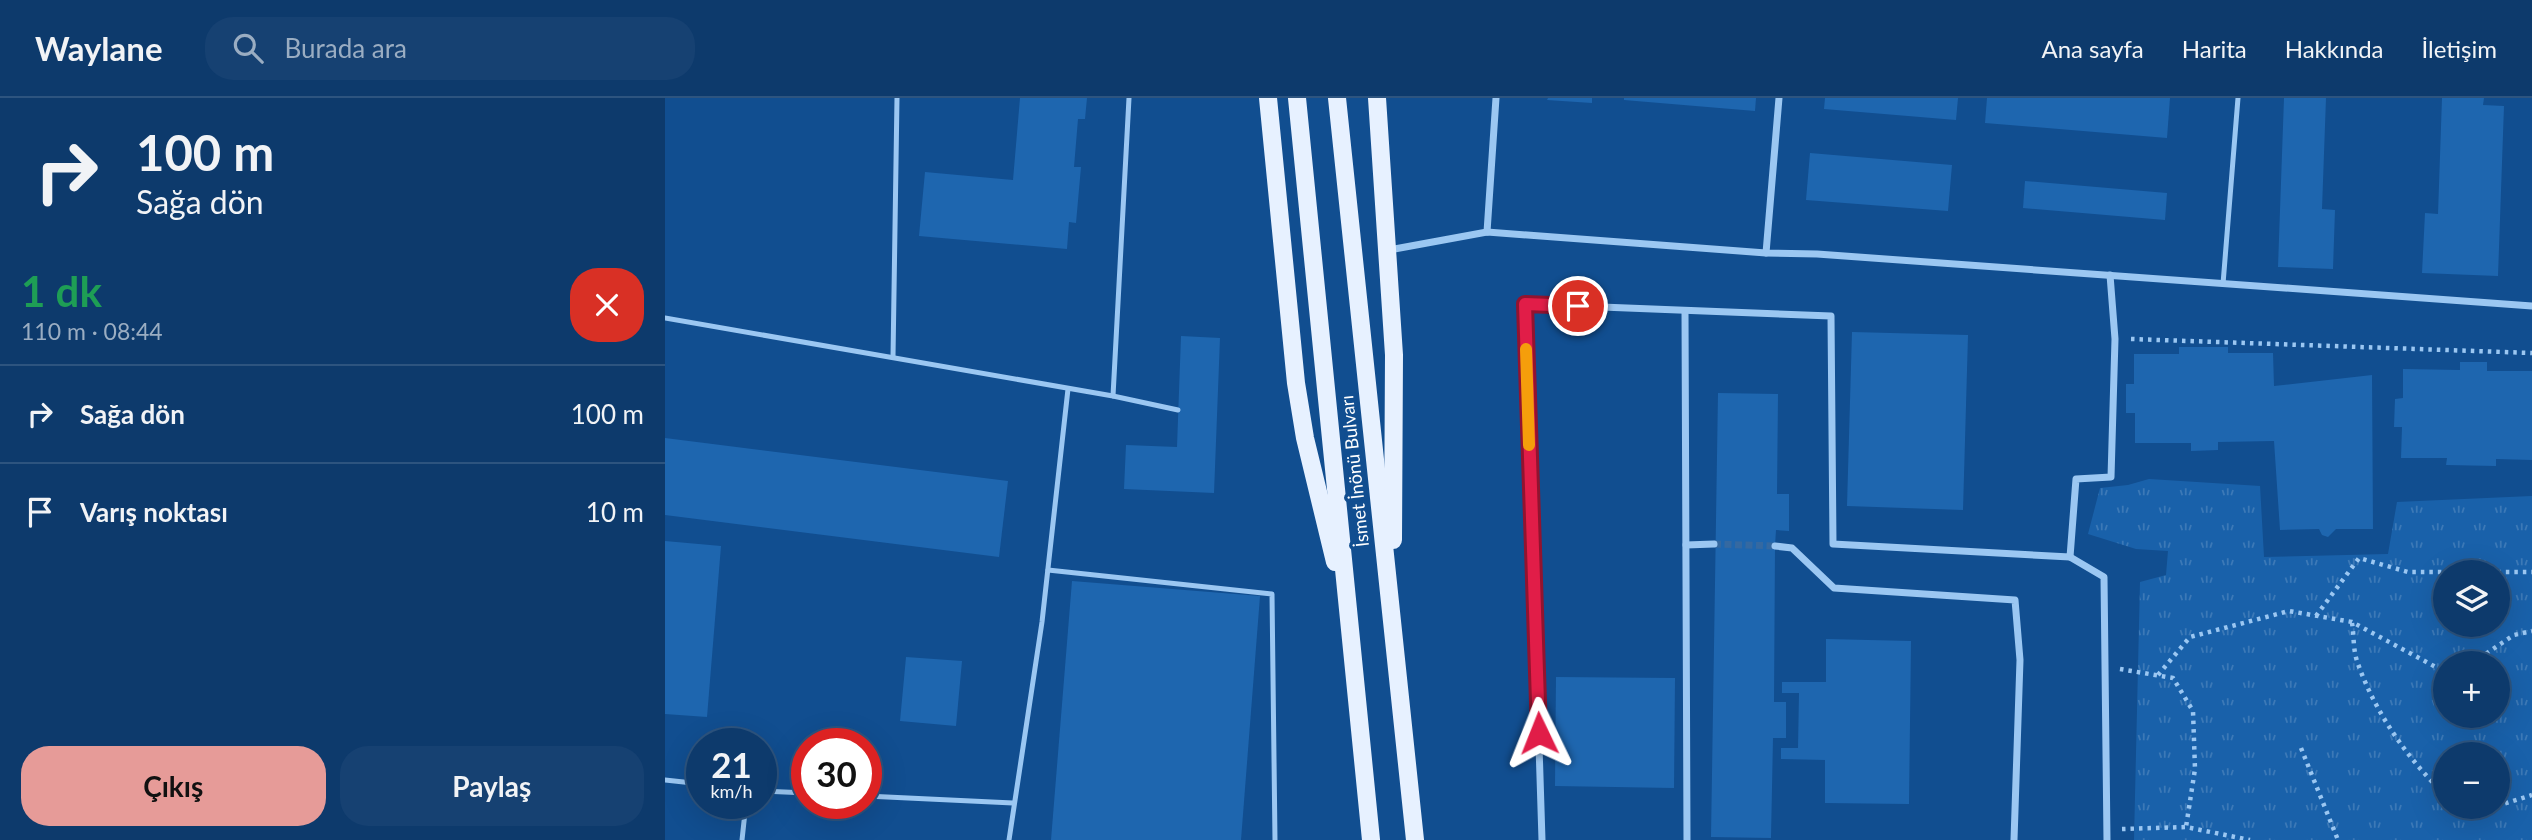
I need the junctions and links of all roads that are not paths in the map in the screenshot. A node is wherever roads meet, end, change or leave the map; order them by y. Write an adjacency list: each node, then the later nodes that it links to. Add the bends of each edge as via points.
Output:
1 (897, 98): 18 (lane)
2 (1129, 98): 20 (lane)
3 (1268, 98): 28 (main road, via 1296,383)
4 (1297, 98): 28 (main road, İsmet İnönü Bulvarı)
5 (1337, 98): 27 (main road, İsmet İnönü Bulvarı)
6 (1377, 98): 11 (main road)
7 (1496, 98): 10 (street)
8 (1779, 98): 12 (street)
9 (2238, 98): 14 (lane)
10 (1487, 232): 11 (street); 12 (street)
11 (1387, 250): 27 (main road, via 1394,355)
12 (1766, 253): 13 (street)
13 (2110, 275): 14 (street); 25 (street, via 2115,339 2111,477 2076,479)
14 (2223, 284): 15 (street)
15 (2532, 306)
16 (1685, 311): 23 (street); 25 (street, via 1831,316 1833,544); 39 (street, via 1525,304)
17 (665, 318): 18 (lane)
18 (893, 357): 19 (lane)
19 (1068, 389): 20 (lane); 26 (lane)
20 (1113, 396): 21 (lane)
21 (1178, 410)
22 (1714, 544): 23 (street)
23 (1686, 545): 40 (street)
24 (1775, 546): 41 (street, via 1792,548 1834,588 2015,600 2020,660)
25 (2070, 557): 42 (street, via 2104,577)
26 (1048, 570): 32 (lane); 36 (lane, via 1272,594)
27 (1392, 624): 38 (main road, İsmet İnönü Bulvarı)
28 (1351, 626): 37 (main road, İsmet İnönü Bulvarı)
29 (665, 780): 30 (lane)
30 (686, 782)
31 (882, 797): 32 (lane)
32 (1013, 803): 35 (lane)
33 (744, 819): 34 (lane)
34 (742, 840)
35 (1009, 840)
36 (1275, 840)
37 (1371, 840)
38 (1415, 840)
39 (1542, 840)
40 (1687, 840)
41 (2014, 840)
42 (2107, 840)

